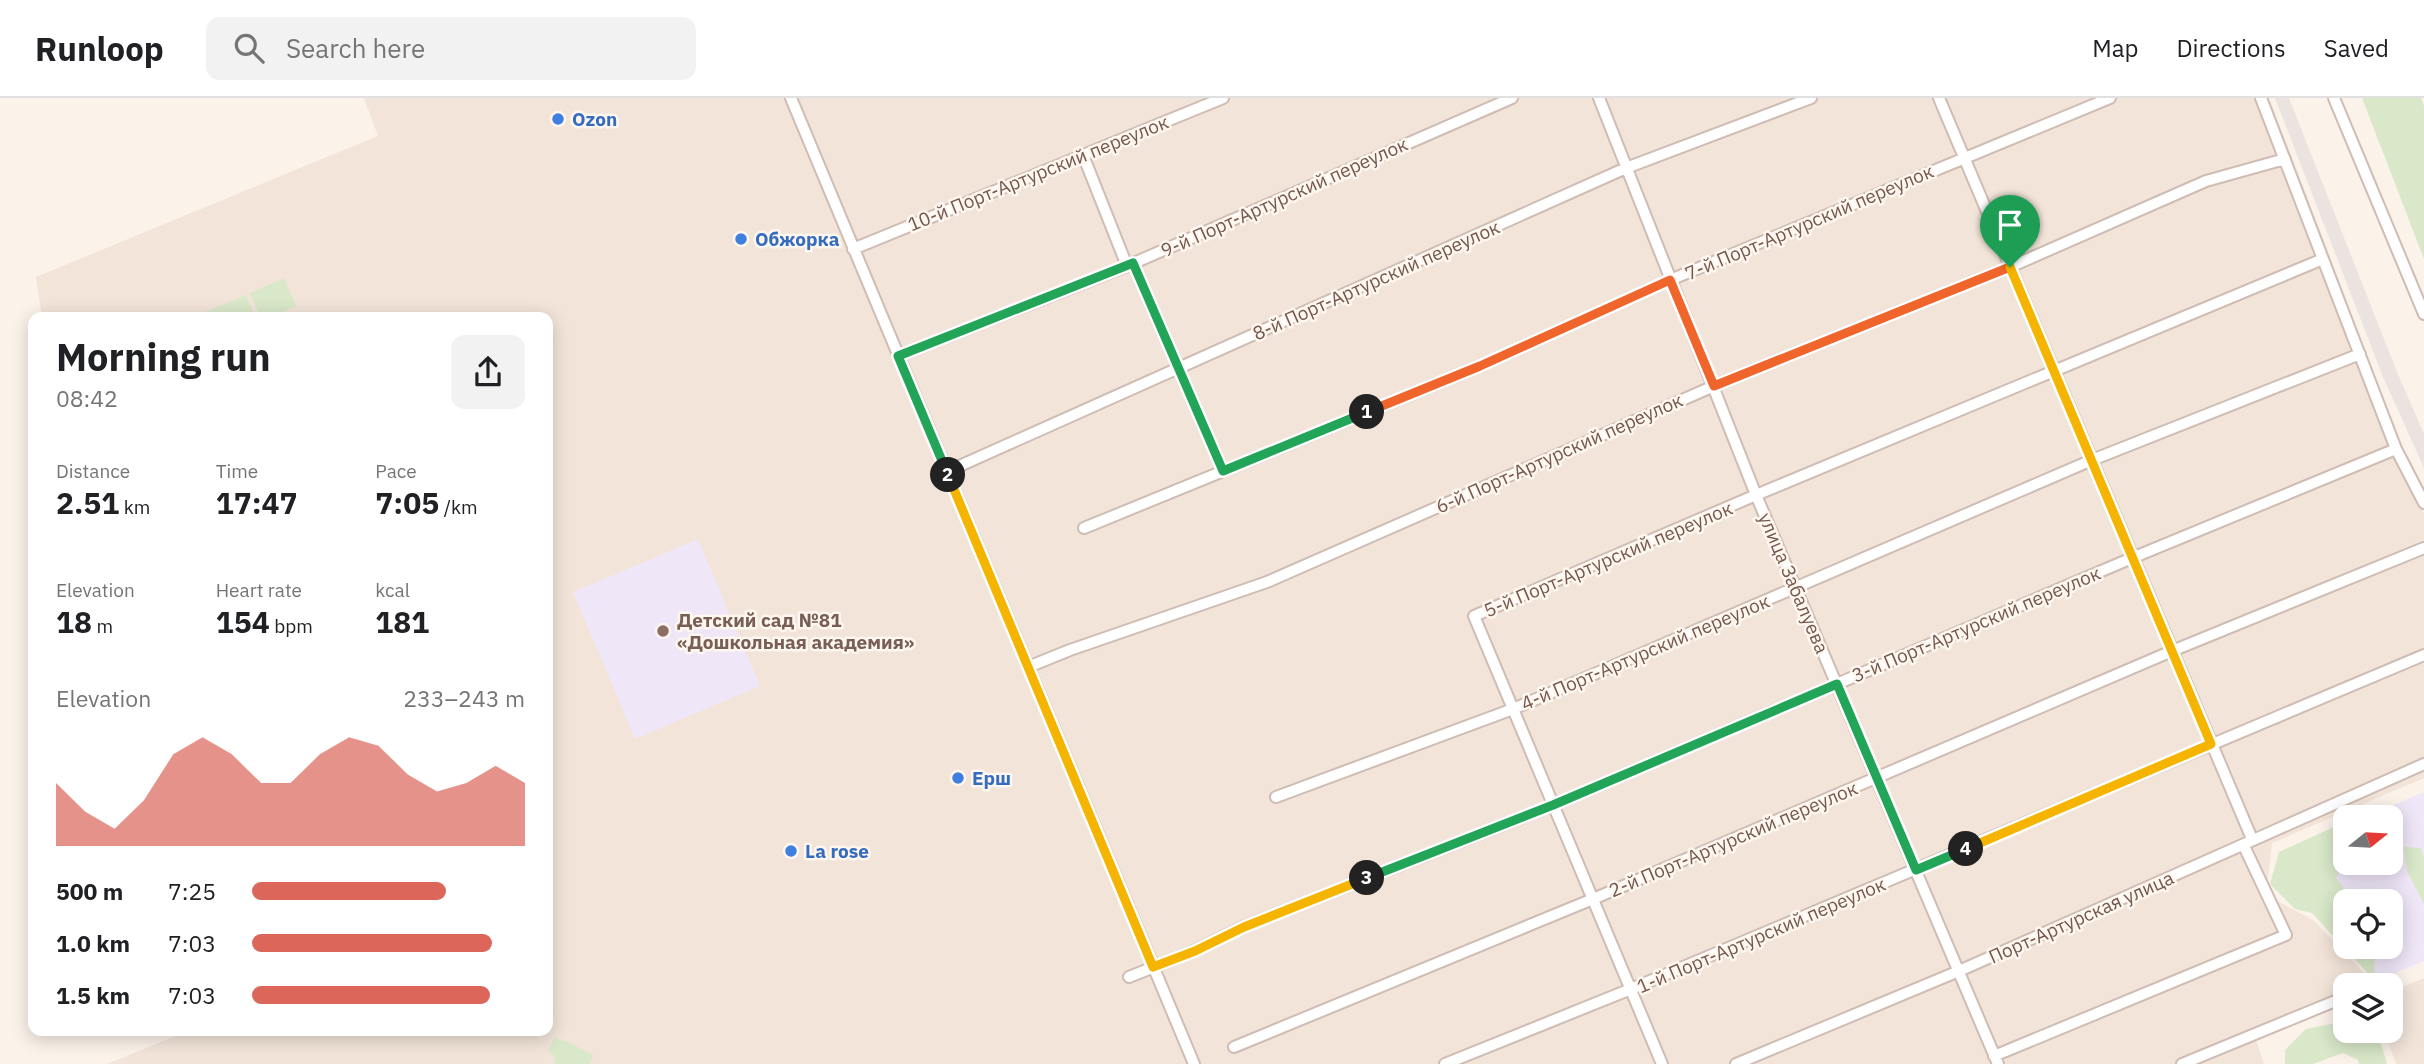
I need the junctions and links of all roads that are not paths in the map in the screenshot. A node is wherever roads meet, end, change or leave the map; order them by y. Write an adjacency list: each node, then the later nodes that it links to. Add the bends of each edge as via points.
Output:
1 (792, 98): 14 (street)
2 (1223, 98): 10 (street, 10-й Порт-Артурский переулок)
3 (1512, 98): 16 (street, 9-й Порт-Артурский переулок)
4 (1599, 98): 13 (street, улица Забалуева)
5 (1811, 98): 13 (street, 8-й Порт-Артурский переулок)
6 (1939, 98): 11 (street)
7 (2110, 98): 11 (street, 7-й Порт-Артурский переулок)
8 (2261, 98): 12 (street)
9 (2334, 98): 19 (street)
10 (1083, 155): 14 (street, 10-й Порт-Артурский переулок); 16 (street)
11 (1963, 157): 17 (street); 18 (street, 7-й Порт-Артурский переулок)
12 (2285, 159): 15 (street); 17 (street, 6-й Порт-Артурский переулок, via 2206,181)
13 (1626, 168): 18 (street, улица Забалуева); 22 (street, 8-й Порт-Артурский переулок)
14 (853, 249): 21 (street)
15 (2323, 259): 20 (street); 23 (street, 5-й Порт-Артурский переулок)
16 (1130, 265): 21 (street, 9-й Порт-Артурский переулок); 22 (street)
17 (2010, 267): 23 (street); 24 (street, 6-й Порт-Артурский переулок)
18 (1670, 280): 24 (street, улица Забалуева); 27 (street, 7-й Порт-Артурский переулок, via 1480,366)
19 (2424, 314)
20 (2360, 354): 25 (street); 26 (street, 4-й Порт-Артурский переулок)
21 (898, 356): 28 (street)
22 (1178, 368): 27 (street); 28 (street, 8-й Порт-Артурский переулок)
23 (2053, 371): 26 (street); 29 (street, 5-й Порт-Артурский переулок)
24 (1714, 386): 29 (street, улица Забалуева); 37 (street, 6-й Порт-Артурский переулок, via 1267,582)
25 (2396, 449): 30 (street); 33 (street, 3-й Порт-Артурский переулок)
26 (2092, 460): 33 (street); 34 (street, 4-й Порт-Артурский переулок)
27 (1223, 471): 31 (street, 7-й Порт-Артурский переулок)
28 (946, 472): 37 (street)
29 (1756, 495): 34 (street, улица Забалуева); 39 (street, 5-й Порт-Артурский переулок, via 1474,616)
30 (2424, 503)
31 (1084, 528)
32 (2424, 548): 35 (street, 2-й Порт-Артурский переулок)
33 (2132, 558): 35 (street); 38 (street, 3-й Порт-Артурский переулок)
34 (1796, 588): 38 (street, улица Забалуева); 39 (street, 4-й Порт-Артурский переулок)
35 (2172, 651): 40 (street); 42 (street, 2-й Порт-Артурский переулок)
36 (2424, 655): 40 (street, 1-й Порт-Артурский переулок)
37 (1028, 667): 48 (street)
38 (1837, 684): 42 (street, улица Забалуева); 44 (street, 3-й Порт-Артурский переулок)
39 (1513, 709): 43 (street, 4-й Порт-Артурский переулок); 44 (street)
40 (2211, 744): 45 (street); 46 (street, 1-й Порт-Артурский переулок)
41 (2424, 764): 45 (street, Порт-Артурская улица)
42 (1877, 778): 46 (street, улица Забалуева); 47 (street, 2-й Порт-Артурский переулок)
43 (1276, 797)
44 (1553, 805): 47 (street); 48 (street, 3-й Порт-Артурский переулок)
45 (2248, 843): 49 (street, Порт-Артурская улица); 54 (street, via 2286,935)
46 (1916, 870): 49 (street, улица Забалуева); 51 (street, 1-й Порт-Артурский переулок)
47 (1593, 899): 51 (street); 53 (street, 2-й Порт-Артурский переулок)
48 (1153, 967): 50 (street, 3-й Порт-Артурский переулок); 55 (street)
49 (1959, 971): 54 (street, улица Забалуева); 58 (street, Порт-Артурская улица)
50 (1129, 977)
51 (1631, 989): 56 (street, 1-й Порт-Артурский переулок); 57 (street)
52 (2333, 1002): 59 (street)
53 (1234, 1047)
54 (1996, 1060)
55 (1194, 1064)
56 (1445, 1064)
57 (1662, 1064)
58 (1736, 1064)
59 (2182, 1064)

